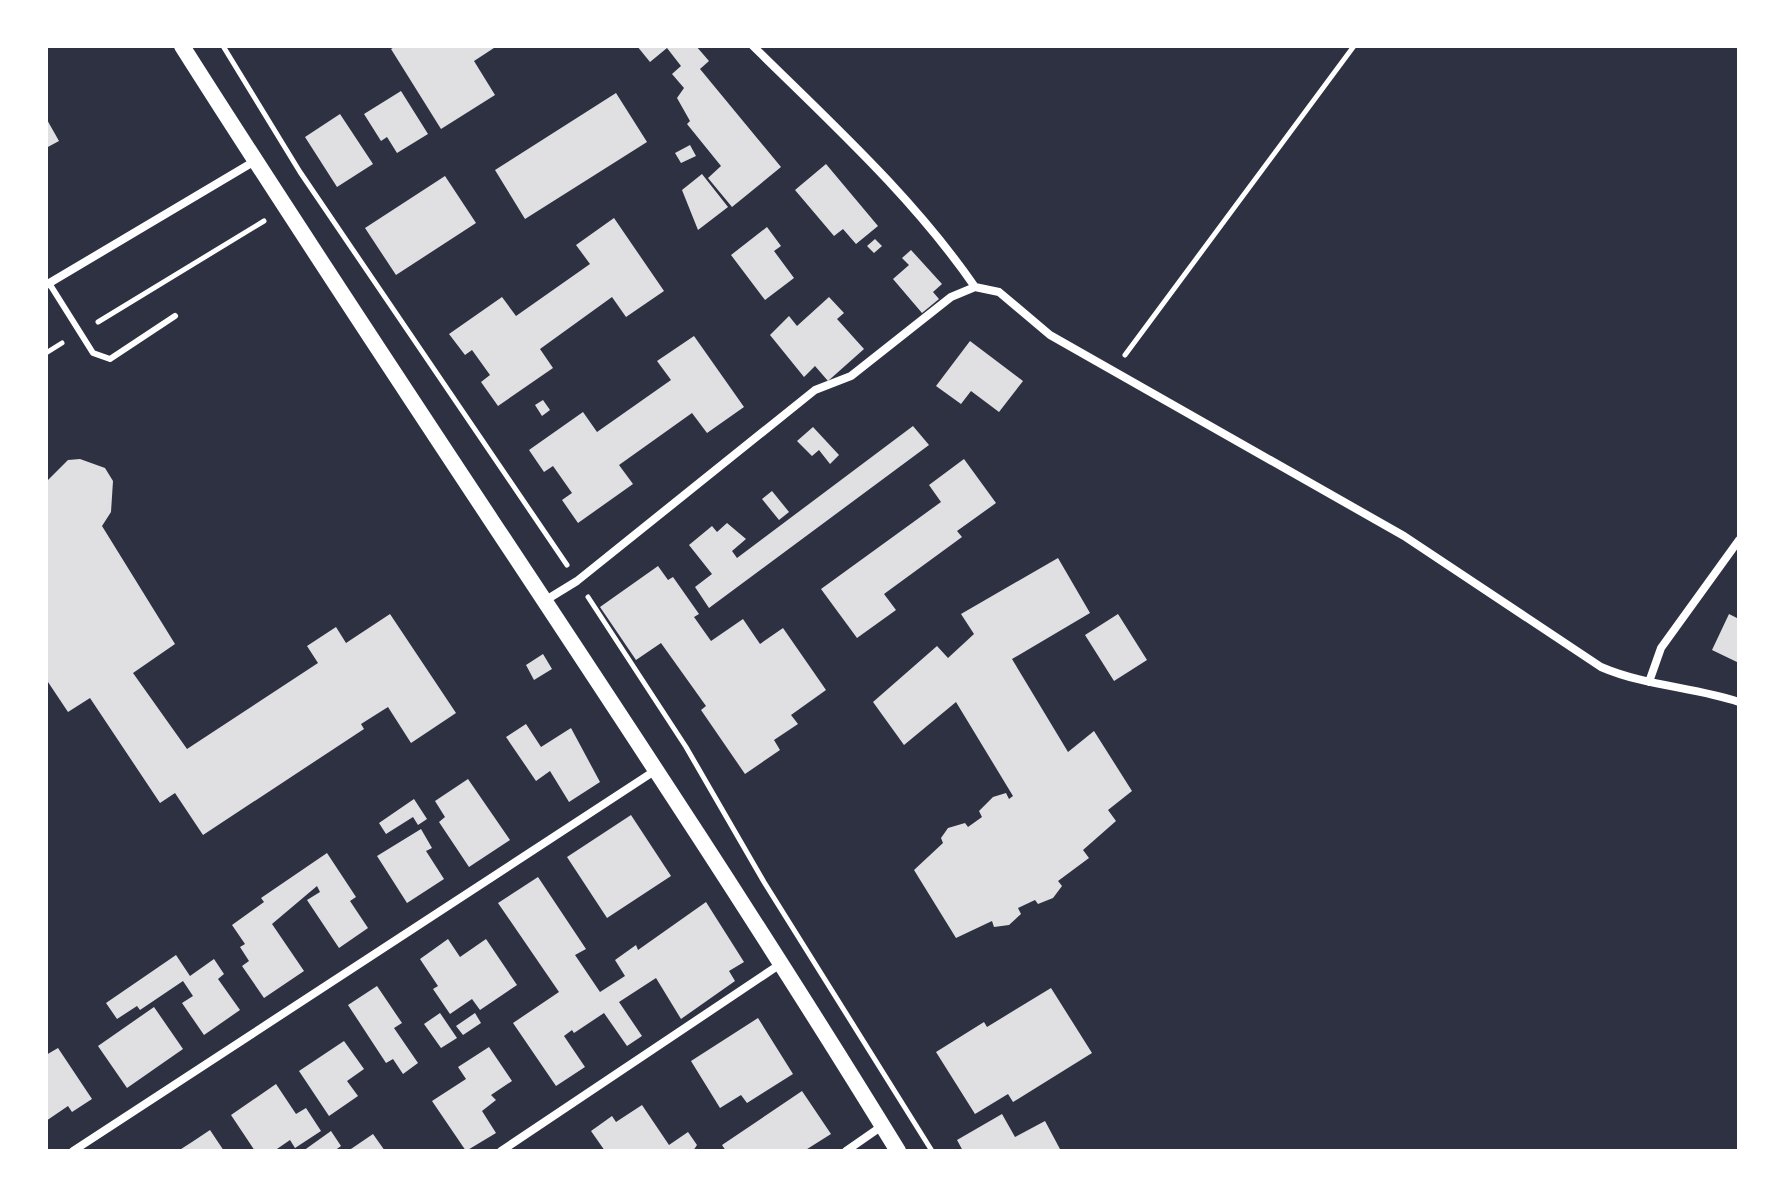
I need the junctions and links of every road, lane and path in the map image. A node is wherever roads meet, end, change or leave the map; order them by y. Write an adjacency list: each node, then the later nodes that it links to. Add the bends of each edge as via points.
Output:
1 (182, 46): 5 (main road)
2 (223, 46): 15 (path, via 300,172)
3 (753, 46): 8 (street, via 876,168)
4 (1354, 46): 13 (path)
5 (255, 161): 7 (street); 17 (main road)
6 (267, 219): 10 (path)
7 (48, 284): 9 (lane, via 93,353 110,359)
8 (975, 287): 13 (street, via 999,292 1050,335); 17 (street, via 951,297 851,376 815,390 577,581)
9 (175, 316)
10 (94, 324)
11 (68, 339): 12 (path)
12 (46, 353)
13 (1113, 372): 18 (street, via 1404,536 1601,667)
14 (1739, 540): 18 (street, via 1661,648)
15 (561, 555)
16 (587, 596): 27 (path, via 686,747)
17 (546, 600): 20 (main road)
18 (1649, 682): 19 (street)
19 (1739, 702)
20 (657, 770): 21 (main road); 23 (street)
21 (782, 963): 22 (main road); 24 (street)
22 (883, 1126): 25 (street); 26 (main road)
23 (73, 1151)
24 (501, 1151)
25 (846, 1151)
26 (898, 1151)
27 (932, 1151)

